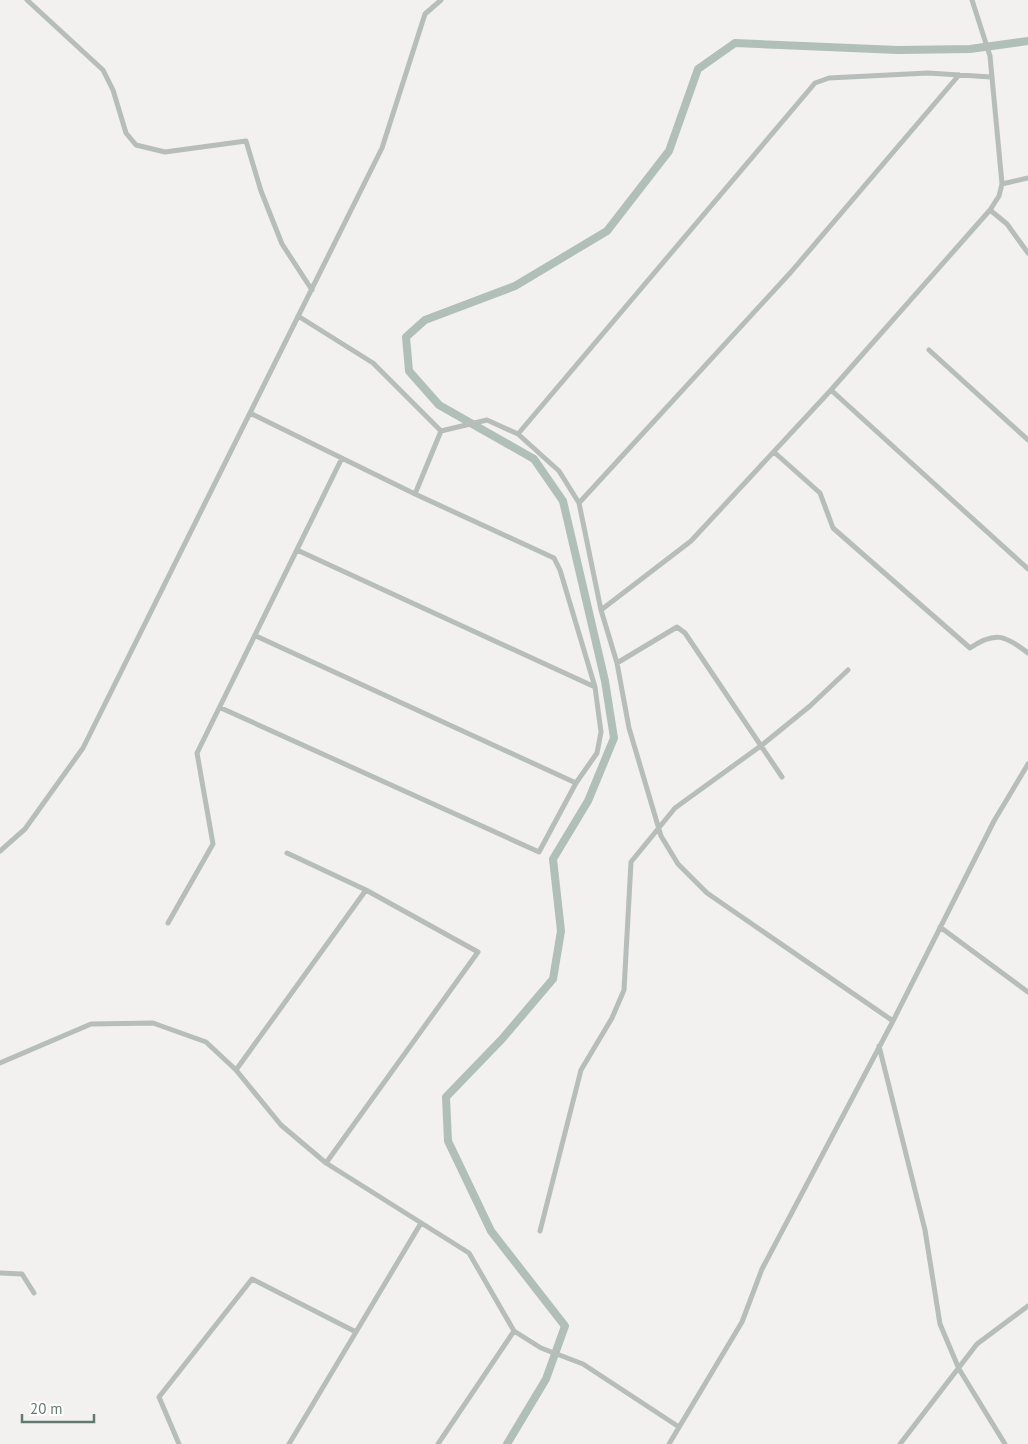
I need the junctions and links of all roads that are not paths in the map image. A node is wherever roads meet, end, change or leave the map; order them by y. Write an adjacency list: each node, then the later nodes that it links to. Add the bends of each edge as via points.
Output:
1 (28, 0): 10 (street, via 103,70 113,90 126,133 136,145 165,152 246,141 282,244)
2 (441, 0): 10 (street, via 425,14 382,148)
3 (972, 0): 5 (street, via 990,56)
4 (959, 75): 5 (street); 16 (street, via 928,73 829,78 815,83); 21 (street, via 791,272)
5 (991, 78): 7 (street)
6 (1028, 178): 7 (street)
7 (1002, 184): 8 (street)
8 (990, 210): 9 (street, via 1007,224); 13 (street)
9 (1028, 252)
10 (312, 290): 11 (street)
11 (298, 316): 14 (street); 15 (street, via 373,363)
12 (929, 350): 17 (street)
13 (831, 390): 18 (street); 23 (street)
14 (250, 413): 19 (street); 36 (street, via 83,748 24,829)
15 (441, 431): 16 (street, via 487,420); 20 (street)
16 (518, 434): 21 (street, via 559,471)
17 (1028, 440)
18 (774, 452): 24 (street, via 691,542); 26 (street, via 820,493 834,528 970,648 986,637 1011,640)
19 (342, 458): 20 (street); 22 (street)
20 (414, 494): 29 (street, via 554,558)
21 (579, 503): 24 (street)
22 (297, 550): 25 (street); 29 (street)
23 (1028, 569)
24 (601, 610): 27 (street)
25 (256, 636): 30 (street); 34 (street)
26 (1028, 653)
27 (617, 663): 31 (street, via 677,627 686,633); 35 (street, via 629,728)
28 (848, 670): 31 (street)
29 (595, 687): 34 (street, via 601,732 597,753)
30 (220, 708): 34 (street, via 539,852); 39 (street, via 197,753 213,844)
31 (762, 745): 33 (street); 35 (street, via 675,808)
32 (1028, 764): 40 (street, via 994,821)
33 (782, 777)
34 (576, 783)
35 (658, 827): 42 (street, via 678,864 707,893); 48 (street, via 631,862 624,990 612,1018 581,1070)
36 (0, 851)
37 (287, 852): 38 (street)
38 (366, 890): 45 (street); 46 (street, via 478,952)
39 (168, 923)
40 (940, 927): 41 (street); 42 (street)
41 (1028, 992)
42 (893, 1021): 43 (street)
43 (879, 1045): 54 (street, via 925,1230 940,1324); 55 (street, via 762,1269 742,1322)
44 (0, 1063): 45 (street, via 91,1024 153,1023 206,1042)
45 (236, 1070): 46 (street, via 281,1125)
46 (326, 1163): 47 (street)
47 (421, 1223): 52 (street, via 469,1253); 53 (street)
48 (540, 1230)
49 (0, 1273): 50 (street, via 22,1274)
50 (34, 1293)
51 (1028, 1306): 54 (street, via 977,1344)
52 (514, 1331): 55 (street, via 542,1348 583,1364); 58 (street)
53 (356, 1332): 56 (street, via 252,1280 160,1397); 57 (street)
54 (959, 1369): 60 (street); 61 (street)
55 (678, 1427): 59 (street)
56 (179, 1444)
57 (289, 1444)
58 (438, 1444)
59 (669, 1444)
60 (900, 1444)
61 (1005, 1444)

